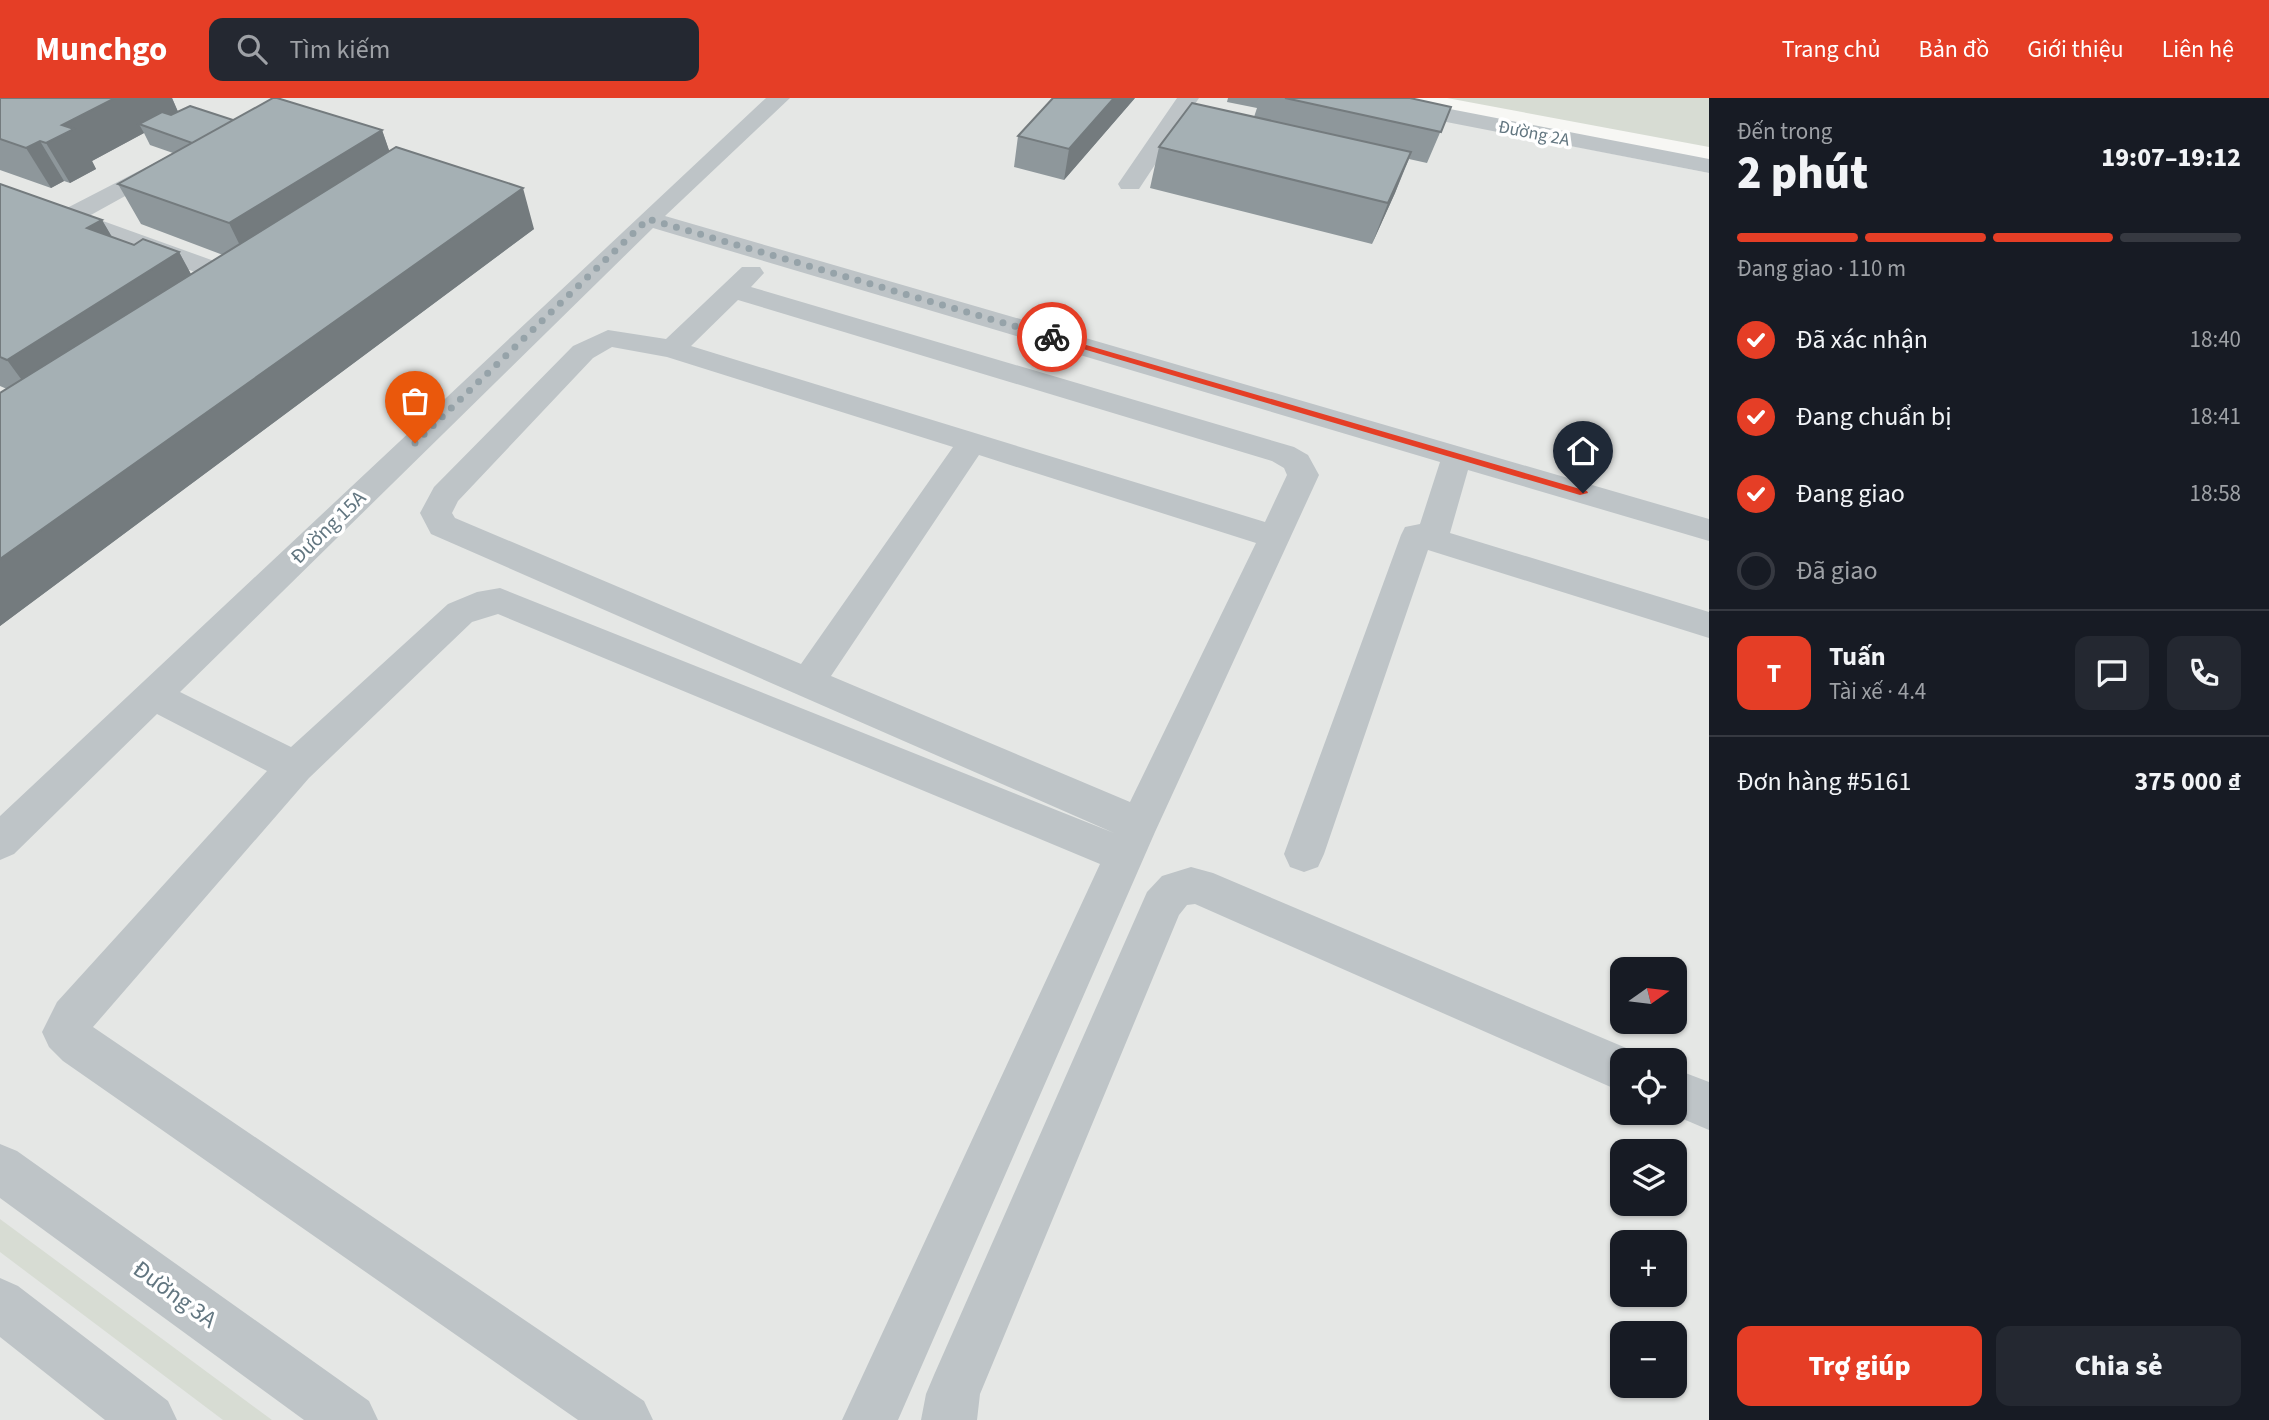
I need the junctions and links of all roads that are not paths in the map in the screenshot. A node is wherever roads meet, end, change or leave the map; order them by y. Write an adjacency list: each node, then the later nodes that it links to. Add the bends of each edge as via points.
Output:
1 (779, 98): 11 (street, Đường 15A)
2 (1188, 98): 4 (street)
3 (1359, 98): 7 (street, Đường 2A)
4 (1170, 124): 5 (street); 8 (street)
5 (1196, 131)
6 (167, 163): 10 (street)
7 (1709, 166)
8 (1130, 184)
9 (0, 192): 10 (street)
10 (69, 217): 14 (street)
11 (648, 219): 12 (street); 25 (street, Đường 15A)
12 (770, 255): 15 (street); 19 (street)
13 (271, 267): 14 (street)
14 (247, 282): 16 (street)
15 (732, 290): 17 (street); 21 (street, via 1283,454 1297,462 1303,475)
16 (224, 297)
17 (672, 349): 18 (street); 24 (street, via 608,338 583,352 445,495 436,513 443,526)
18 (972, 442): 21 (street); 24 (street)
19 (1457, 456): 20 (street); 22 (street)
20 (1709, 530)
21 (1275, 537): 27 (street)
22 (1433, 540): 23 (street); 29 (street, via 1416,535)
23 (1709, 625)
24 (808, 682): 27 (street)
25 (153, 695): 26 (street); 28 (street, Đường 15A)
26 (295, 766): 27 (street, via 460,613 500,601); 37 (street, via 73,1017 65,1032)
27 (1131, 840): 38 (street)
28 (0, 842)
29 (1304, 854)
30 (1610, 1064): 39 (street, via 1198,886 1180,885 1162,905 953,1394)
31 (1687, 1097): 32 (street)
32 (1709, 1107)
33 (0, 1168): 36 (street, Đường 3A)
34 (0, 1304): 35 (street)
35 (149, 1420)
36 (350, 1420)
37 (625, 1420)
38 (870, 1420)
39 (950, 1420)

